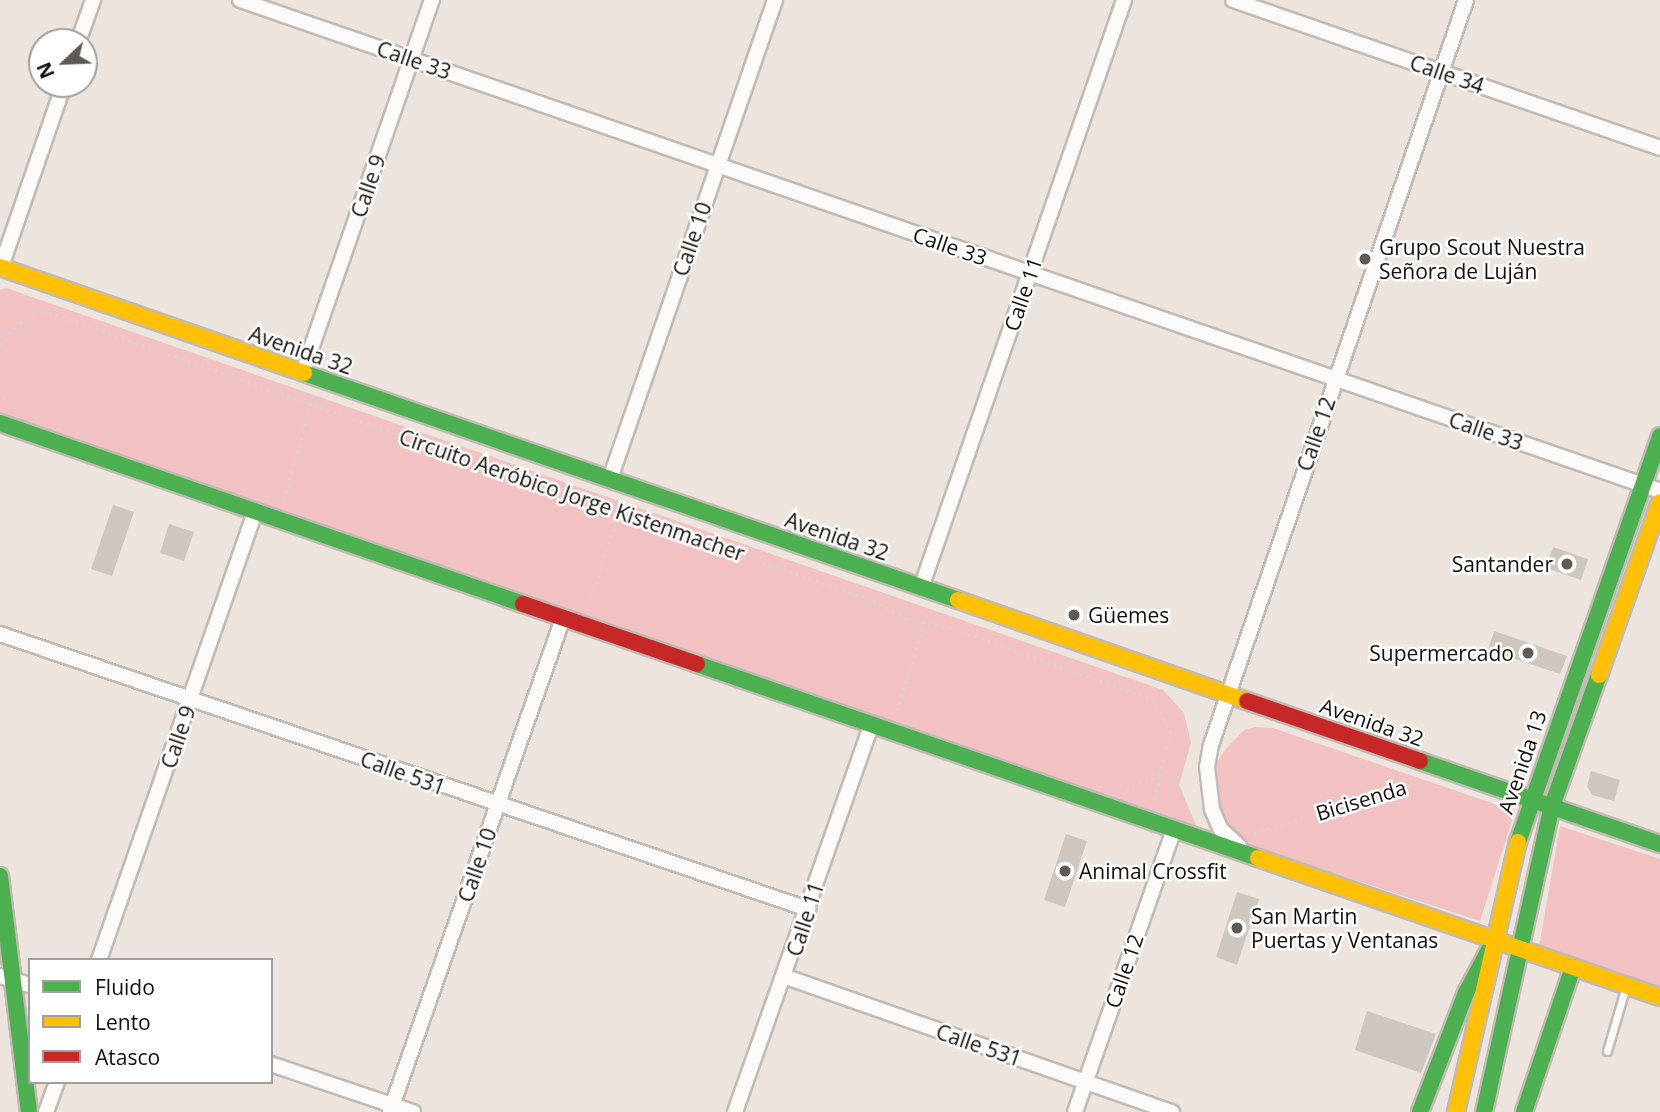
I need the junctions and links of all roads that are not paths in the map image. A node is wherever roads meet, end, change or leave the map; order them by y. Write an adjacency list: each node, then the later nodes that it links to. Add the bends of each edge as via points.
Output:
1 (93, 0): 8 (street)
2 (240, 0): 9 (street, Calle 33)
3 (432, 0): 9 (street, Calle 9)
4 (775, 0): 13 (street, Calle 10)
5 (1124, 0): 15 (street, Calle 11)
6 (1233, 0): 10 (street, Calle 34)
7 (1466, 0): 10 (street, Calle 12)
8 (83, 28)
9 (412, 59): 13 (street, Calle 33); 16 (street, Calle 9)
10 (1441, 72): 12 (street, Calle 34); 17 (street, Calle 12)
11 (59, 98): 14 (street)
12 (1660, 148)
13 (718, 165): 15 (street, Calle 33); 20 (street, Calle 10)
14 (0, 268): 16 (main road, Avenida 32)
15 (1030, 274): 17 (street, Calle 33); 25 (street, Calle 11)
16 (310, 375): 20 (main road, Avenida 32)
17 (1335, 379): 21 (street, Calle 33); 28 (street, Calle 12)
18 (0, 422): 24 (main road)
19 (1660, 436): 21 (main road, Avenida 13)
20 (610, 479): 25 (main road, Avenida 32)
21 (1643, 486): 22 (street, Calle 33); 31 (main road, Avenida 13)
22 (1660, 491)
23 (1660, 502): 33 (main road, Avenida 13)
24 (254, 513): 26 (main road); 29 (street, Calle 9)
25 (928, 590): 28 (main road, Avenida 32)
26 (563, 618): 30 (main road); 32 (street, Calle 10)
27 (0, 634): 29 (street, Calle 531)
28 (1227, 694): 31 (main road, Avenida 32); 36 (street, Calle 12, via 1207,767 1207,790 1220,828)
29 (192, 698): 32 (street, Calle 531); 41 (street, Calle 9)
30 (872, 724): 34 (main road); 38 (street, Calle 11)
31 (1530, 800): 33 (main road, Avenida 32); 39 (main road, Avenida 13)
32 (497, 806): 38 (street, Calle 531); 52 (street, Calle 10)
33 (1552, 806): 35 (main road, Avenida 32); 40 (main road, Avenida 13)
34 (1174, 829): 36 (main road); 50 (street, Calle 12)
35 (1660, 844)
36 (1255, 857): 39 (main road)
37 (0, 876): 44 (main road)
38 (808, 909): 43 (street, Calle 11)
39 (1495, 940): 40 (main road); 59 (main road, via 1466,993); 60 (main road, Avenida 13)
40 (1522, 950): 42 (main road); 61 (main road, Avenida 13)
41 (100, 958)
42 (1573, 967): 46 (main road); 62 (main road)
43 (786, 977): 50 (street, Calle 531); 56 (street, Calle 11)
44 (7, 978): 45 (street); 53 (main road)
45 (28, 984)
46 (1627, 985): 47 (main road); 48 (lane)
47 (1660, 996)
48 (1607, 1051)
49 (273, 1065): 52 (street)
50 (1086, 1082): 57 (street, Calle 12); 58 (street, Calle 531)
51 (56, 1084): 54 (street)
52 (391, 1108): 55 (street)
53 (29, 1112)
54 (46, 1112)
55 (413, 1112)
56 (735, 1112)
57 (1075, 1112)
58 (1172, 1112)
59 (1420, 1112)
60 (1456, 1112)
61 (1484, 1112)
62 (1524, 1112)

